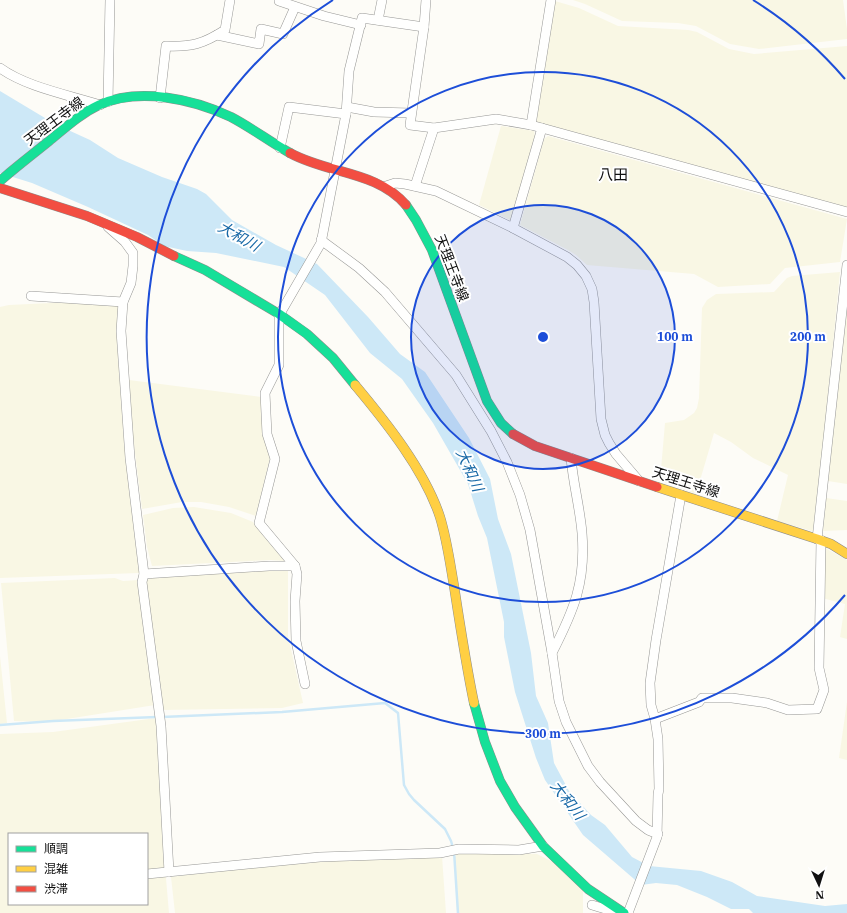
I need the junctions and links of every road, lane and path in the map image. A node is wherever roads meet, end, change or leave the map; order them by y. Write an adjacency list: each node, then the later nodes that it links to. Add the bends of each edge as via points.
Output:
1 (110, 0): 14 (street)
2 (230, 0): 11 (street, via 225,30)
3 (279, 0): 7 (street)
4 (382, 0): 8 (street)
5 (426, 0): 10 (street)
6 (551, 0): 17 (street)
7 (295, 6): 9 (street); 11 (street, via 283,34 262,29 259,44)
8 (378, 20): 9 (street, via 362,18); 10 (street)
9 (361, 25): 15 (street, via 349,72)
10 (424, 27): 16 (street)
11 (218, 35): 13 (street, via 198,44 166,46)
12 (0, 68): 14 (street, via 27,82)
13 (160, 98): 14 (main road, 天理王寺線, via 134,97); 20 (main road, 天理王寺線, via 181,100 229,116)
14 (104, 103): 22 (main road, 天理王寺線, via 79,117)
15 (347, 110): 16 (street); 20 (street, via 289,107); 21 (street)
16 (411, 113): 18 (street, via 410,125)
17 (531, 125): 18 (street, via 496,119); 19 (street)
18 (434, 128): 24 (street)
19 (542, 128): 26 (street); 28 (street)
20 (280, 148): 21 (main road, 天理王寺線, via 308,162)
21 (335, 170): 23 (main road, 天理王寺線); 29 (street)
22 (0, 181)
23 (386, 186): 24 (street, via 395,183); 34 (main road, 天理王寺線, via 400,197 410,210 429,243 487,401 497,418 520,439)
24 (415, 186): 28 (street, via 436,191)
25 (0, 188): 27 (main road, via 87,216)
26 (847, 212)
27 (105, 225): 32 (street, via 125,242 133,253 131,283); 33 (main road, via 137,237 205,270)
28 (513, 228): 35 (street, via 567,257 586,276 594,302 601,419 605,436 616,454)
29 (321, 242): 33 (street); 41 (street, via 359,268 385,292 456,375 492,431 520,495 530,530)
30 (847, 265): 37 (street)
31 (31, 296): 32 (street)
32 (124, 302): 40 (street, via 121,331 130,458)
33 (280, 313): 39 (street, via 279,365 265,393 267,434 275,459 259,523); 45 (main road, via 333,358 357,386 379,413 418,470 431,494 447,543 469,680 485,742 500,780)
34 (571, 458): 35 (main road, 天理王寺線); 41 (street, via 582,533 581,581 566,627)
35 (640, 482): 36 (main road, 天理王寺線)
36 (681, 495): 37 (main road, 天理王寺線); 43 (street, via 650,683 651,705)
37 (819, 539): 38 (main road, 天理王寺線); 43 (street, via 819,668 824,690 817,709 788,710 767,703 732,698 702,698 699,702)
38 (847, 554)
39 (295, 566): 40 (street); 42 (street, via 296,641)
40 (144, 574): 46 (street, via 142,582 161,726)
41 (552, 653): 44 (street, via 566,722 588,766 636,821)
42 (305, 684)
43 (655, 719): 44 (street, via 659,753)
44 (658, 835): 50 (street)
45 (542, 846): 46 (street, via 519,850 459,849 440,853 320,857); 48 (main road)
46 (169, 872): 47 (street)
47 (148, 874)
48 (588, 889): 49 (street); 50 (main road)
49 (592, 909): 50 (street)
50 (625, 913)

